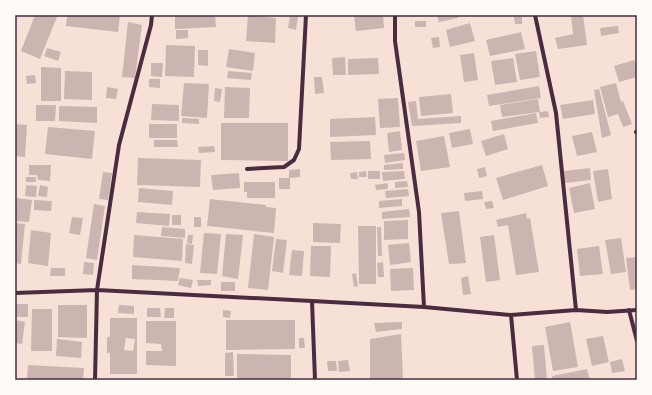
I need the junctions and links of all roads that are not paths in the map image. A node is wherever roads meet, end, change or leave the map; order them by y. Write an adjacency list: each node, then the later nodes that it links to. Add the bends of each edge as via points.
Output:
1 (152, 15): 6 (street, via 119,145)
2 (306, 15): 5 (street, via 299,149 294,160 284,167)
3 (395, 15): 9 (street, via 395,41 420,212)
4 (535, 15): 10 (street, via 556,113)
5 (247, 169)
6 (98, 290): 7 (street); 8 (street); 15 (street)
7 (15, 292)
8 (312, 300): 9 (street); 16 (street)
9 (424, 308): 13 (street)
10 (576, 310): 11 (street); 13 (street)
11 (629, 310): 12 (street); 14 (street)
12 (637, 310)
13 (511, 315): 17 (street)
14 (637, 341)
15 (95, 380)
16 (315, 380)
17 (518, 380)

